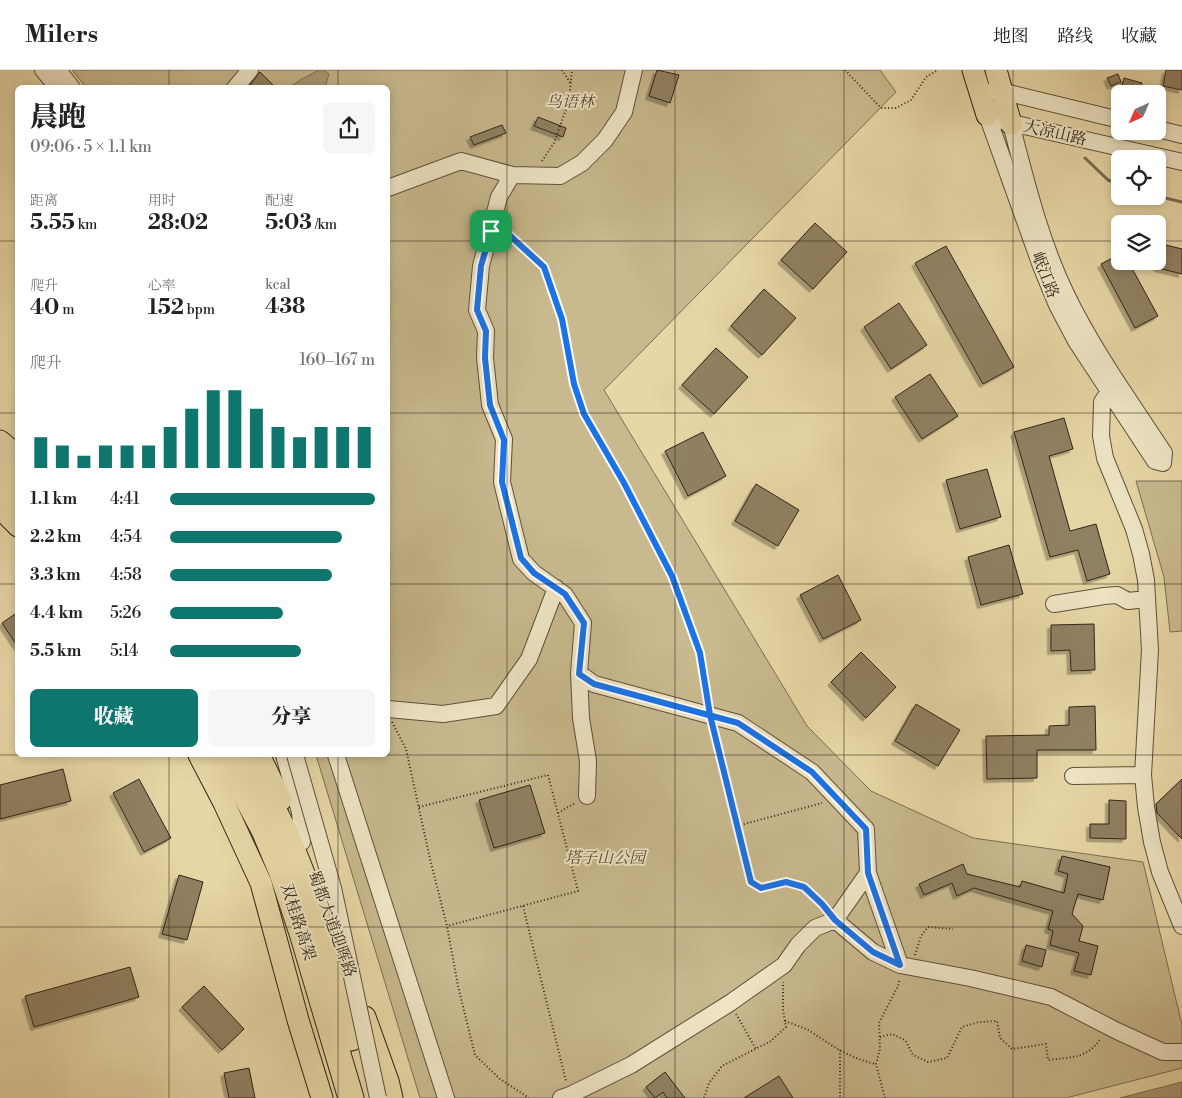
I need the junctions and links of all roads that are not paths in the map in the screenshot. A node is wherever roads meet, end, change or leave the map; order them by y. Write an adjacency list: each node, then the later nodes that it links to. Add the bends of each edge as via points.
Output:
1 (44, 70): 7 (street)
2 (58, 70): 8 (street)
3 (250, 70): 9 (street)
4 (634, 70): 18 (street, via 624,112 605,140 582,163 560,176)
5 (973, 70): 10 (main road, 岷江路)
6 (996, 70): 11 (main road, 岷江路)
7 (56, 85)
8 (70, 85)
9 (238, 85)
10 (980, 91): 11 (street, 大凉山路); 12 (main road, 岷江路)
11 (1001, 91): 13 (street, 大凉山路); 14 (main road, 岷江路)
12 (987, 115): 14 (street, 大凉山路); 20 (street, 岷江路, via 1057,305 1076,341)
13 (1111, 118)
14 (1011, 124): 17 (street, 大凉山路); 20 (street, 岷江路, via 1040,228 1066,292)
15 (1166, 131): 16 (street)
16 (1182, 135)
17 (1182, 162)
18 (512, 176): 19 (street, via 461,161); 30 (street, via 499,197 481,266 477,310 486,331 490,405 504,440 502,482 521,558 534,573)
19 (390, 187)
20 (1113, 386): 23 (street, 岷江路); 31 (street, via 1102,402 1101,436 1105,458 1134,529)
21 (0, 441): 22 (main road)
22 (15, 454)
23 (1160, 457)
24 (0, 459): 25 (highway)
25 (15, 472)
26 (0, 481): 27 (highway)
27 (15, 494)
28 (0, 508): 29 (main road)
29 (15, 523)
30 (556, 588): 33 (street, via 565,594 584,623); 34 (street, via 530,660 496,706 443,714)
31 (1147, 599): 32 (street, via 1128,601 1118,595); 42 (street, via 1150,650)
32 (1054, 604)
33 (579, 674): 44 (street, via 580,718 588,761); 46 (street, via 594,684 738,723 812,772 866,829)
34 (390, 715)
35 (200, 757): 52 (main road, via 261,882)
36 (225, 757): 53 (highway, 双桂路高架, via 264,830 282,873)
37 (244, 757): 54 (highway, 双桂路高架, via 299,866 329,958)
38 (260, 757): 45 (main road, 蜀都大道迎晖路)
39 (285, 757): 45 (street, via 300,812)
40 (296, 757): 55 (street, bridge, via 333,888)
41 (337, 757): 57 (street)
42 (1143, 775): 43 (street); 48 (street, via 1152,842 1160,872)
43 (1073, 776)
44 (587, 796)
45 (302, 842): 56 (main road, 蜀都大道迎晖路)
46 (868, 873): 47 (street); 49 (street)
47 (835, 920): 49 (street, via 873,952); 51 (street, via 815,928 784,965 730,1003 631,1064)
48 (1182, 926)
49 (905, 966): 50 (street, via 1051,996 1162,1052)
50 (1182, 1052)
51 (565, 1097)
52 (322, 1098)
53 (351, 1098)
54 (368, 1098)
55 (378, 1098)
56 (392, 1098)
57 (446, 1098)

